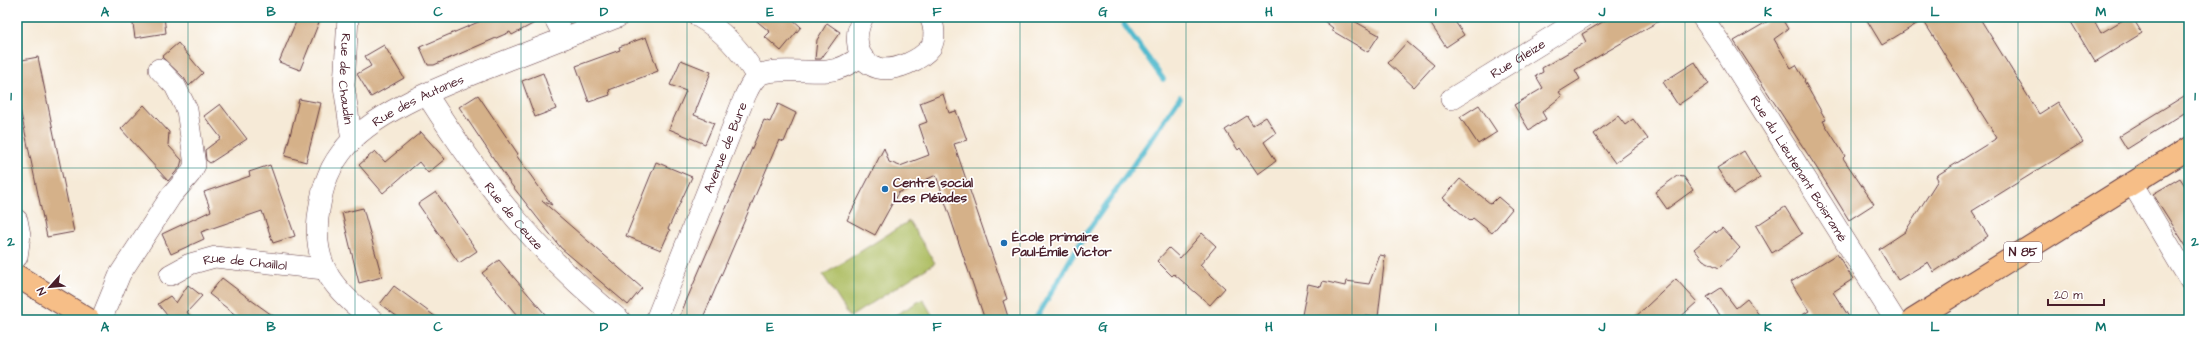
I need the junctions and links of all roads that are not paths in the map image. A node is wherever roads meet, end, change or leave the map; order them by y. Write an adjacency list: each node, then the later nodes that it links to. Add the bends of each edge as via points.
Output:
1 (348, 17): 15 (street, Rue de Chaudin, via 344,86)
2 (554, 17): 9 (street)
3 (618, 17): 9 (street, Rue des Autanes)
4 (699, 17): 12 (street, via 713,24 727,38)
5 (930, 17): 10 (street, via 934,34 931,46 911,62 897,68 879,68)
6 (1584, 17): 14 (street, Rue Gleize)
7 (1702, 17): 29 (street, Rue du Lieutenant Boisramé)
8 (858, 21): 10 (street, via 856,42)
9 (565, 38): 13 (street, Rue des Autanes)
10 (861, 56): 12 (street, via 828,71 764,73)
11 (159, 69): 25 (street, via 175,86 187,110 195,165 170,196 124,268)
12 (757, 77): 28 (street, Avenue de Bure, via 745,96)
13 (427, 95): 15 (street, Rue des Autanes, via 392,112); 27 (street, Rue de Ceuze, via 466,157 536,242 583,291)
14 (1451, 99)
15 (352, 141): 20 (street, Rue des Autanes, via 341,152 328,173 321,196 318,247)
16 (2189, 148): 17 (main road, N 85)
17 (2132, 183): 23 (street); 30 (main road, N 85)
18 (17, 220): 19 (street, via 20,235)
19 (17, 257)
20 (324, 269): 21 (street, Rue de Chaillol, via 215,257 190,264); 26 (street, Rue des Autanes, via 336,289)
21 (170, 275)
22 (17, 276): 24 (main road)
23 (2189, 279)
24 (89, 320)
25 (101, 320)
26 (373, 320)
27 (620, 320)
28 (656, 320)
29 (1896, 320)
30 (1913, 320)

